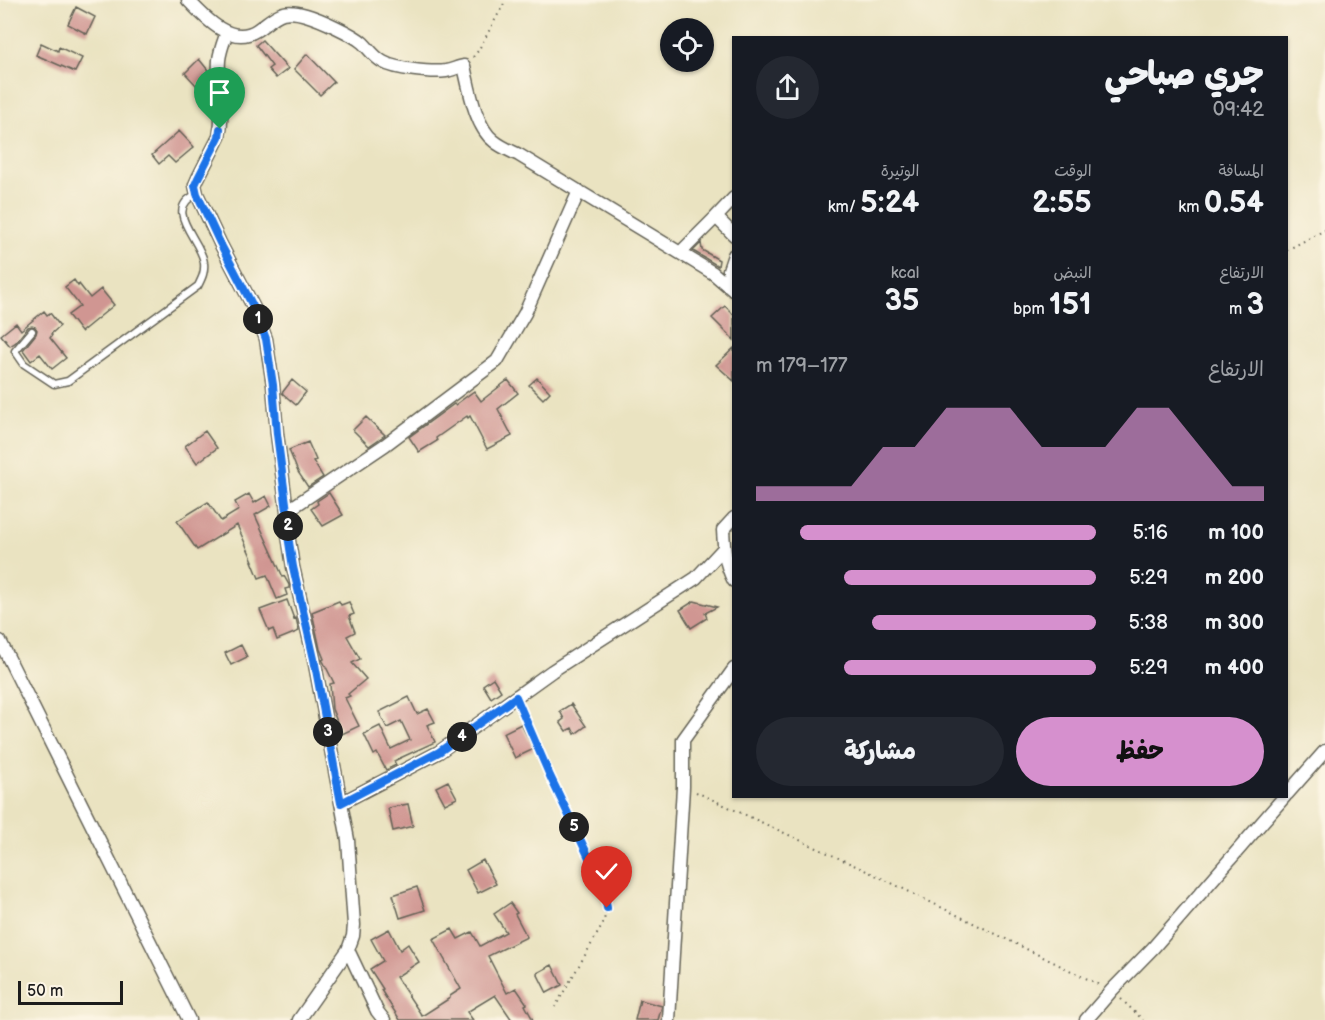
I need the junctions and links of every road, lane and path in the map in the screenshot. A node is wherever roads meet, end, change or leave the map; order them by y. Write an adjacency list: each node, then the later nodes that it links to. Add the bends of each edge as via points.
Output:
1 (188, 0): 3 (street, via 209,22)
2 (506, 0): 4 (path, via 478,51)
3 (227, 32): 4 (street, via 241,36 255,32 272,17 286,12 305,15 351,34 385,64 427,71); 6 (street, via 219,57 219,137 195,185)
4 (464, 66): 5 (street, via 477,115 489,137)
5 (579, 191): 12 (street); 16 (street, via 525,313 498,361)
6 (197, 194): 15 (lane, via 189,198 182,218 204,260 198,286 68,381 54,384 24,364 15,351); 16 (street, via 266,339)
7 (732, 200): 8 (street)
8 (716, 217): 10 (street); 12 (street)
9 (1325, 230): 11 (path)
10 (732, 233)
11 (1288, 249)
12 (680, 253): 14 (street)
13 (732, 261): 14 (street)
14 (732, 290)
15 (32, 331)
16 (287, 511): 27 (street, via 293,567)
17 (732, 520): 18 (street, via 723,530)
18 (724, 549): 19 (street); 22 (street, via 696,578)
19 (732, 577)
20 (0, 641): 31 (street)
21 (732, 672): 24 (street, via 683,740)
22 (516, 697): 27 (street, via 439,752); 30 (path, via 604,889 607,908 603,924)
23 (1325, 751): 25 (street)
24 (683, 787): 29 (path); 34 (street)
25 (1288, 793)
26 (1283, 798): 29 (street)
27 (341, 803): 28 (street, via 348,840 354,925)
28 (348, 950): 32 (street); 33 (street)
29 (1112, 990): 35 (street); 36 (path)
30 (555, 1007)
31 (189, 1020)
32 (299, 1020)
33 (384, 1020)
34 (669, 1020)
35 (1086, 1020)
36 (1143, 1020)

